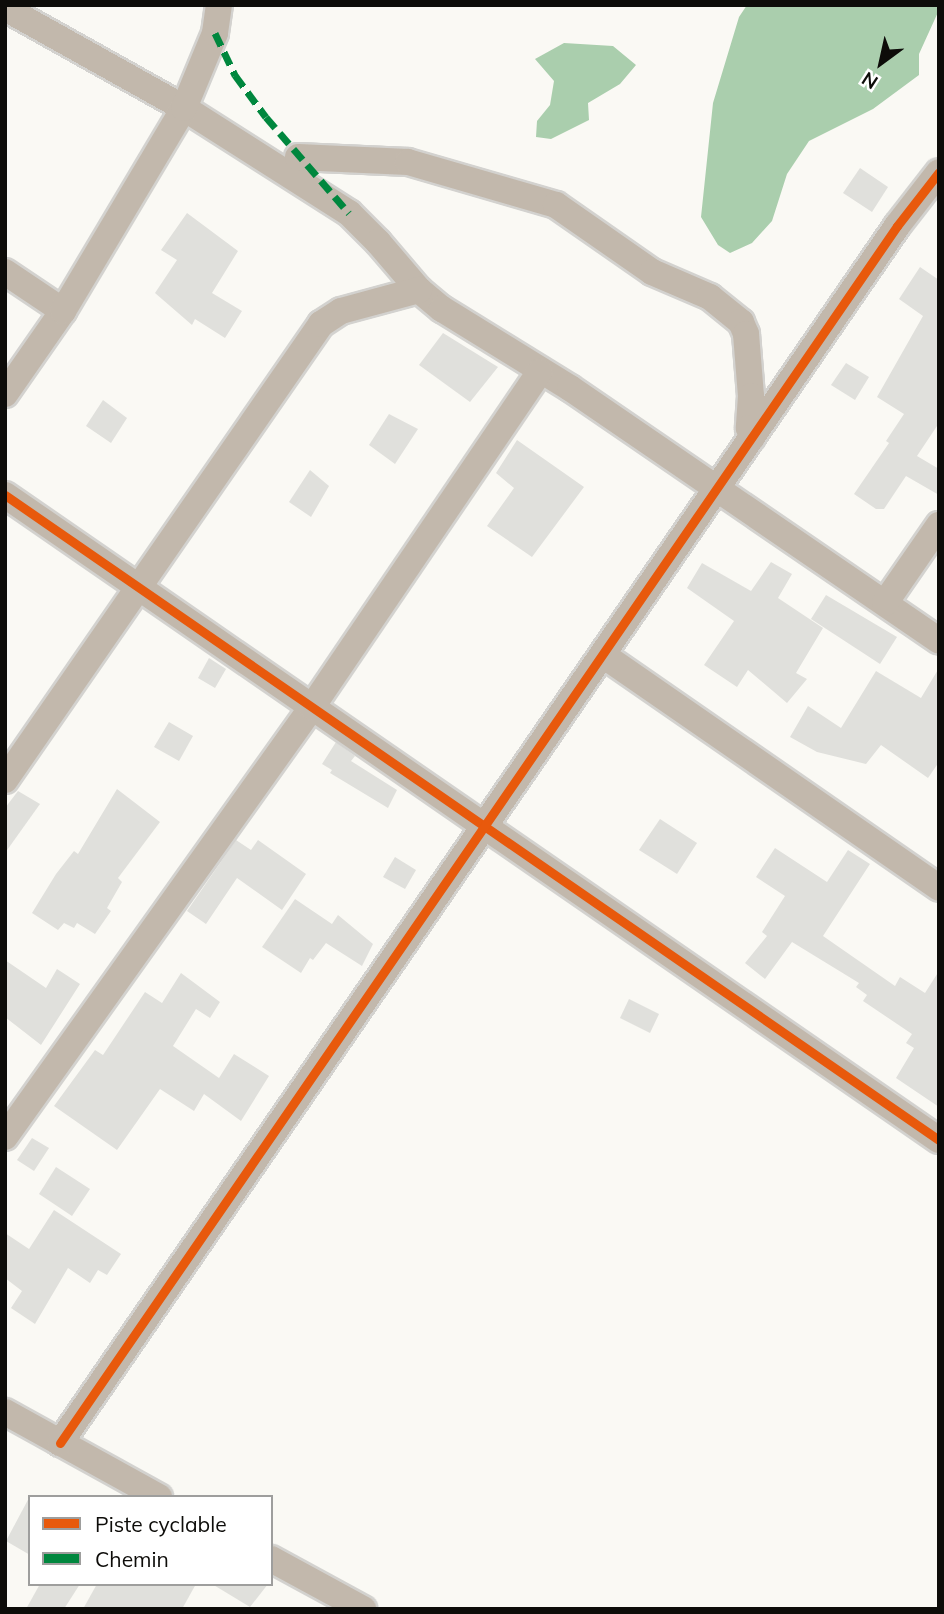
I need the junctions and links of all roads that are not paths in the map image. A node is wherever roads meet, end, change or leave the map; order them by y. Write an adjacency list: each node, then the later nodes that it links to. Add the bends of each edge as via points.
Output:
1 (219, 5): 3 (street, via 215,33)
2 (9, 8): 3 (street)
3 (184, 108): 7 (street, via 349,214); 8 (street)
4 (298, 157): 11 (street, via 408,162 556,205 652,272 710,297 741,322 746,334)
5 (939, 172): 11 (street)
6 (5, 272): 8 (street)
7 (419, 290): 9 (street); 15 (street, via 341,311 321,324)
8 (62, 311): 10 (street)
9 (540, 372): 12 (street); 19 (street)
10 (5, 394)
11 (752, 438): 12 (street)
12 (718, 488): 16 (street); 18 (street)
13 (5, 495): 15 (street)
14 (939, 525): 16 (street)
15 (139, 588): 19 (street); 20 (street)
16 (885, 603): 17 (street)
17 (939, 640)
18 (603, 655): 21 (street); 22 (street)
19 (312, 707): 21 (street); 23 (street)
20 (7, 774)
21 (485, 826): 24 (street); 26 (street)
22 (939, 888)
23 (5, 1137)
24 (939, 1140)
25 (5, 1412): 26 (street)
26 (60, 1443): 27 (street)
27 (155, 1495)
28 (273, 1560): 29 (street)
29 (361, 1608)

